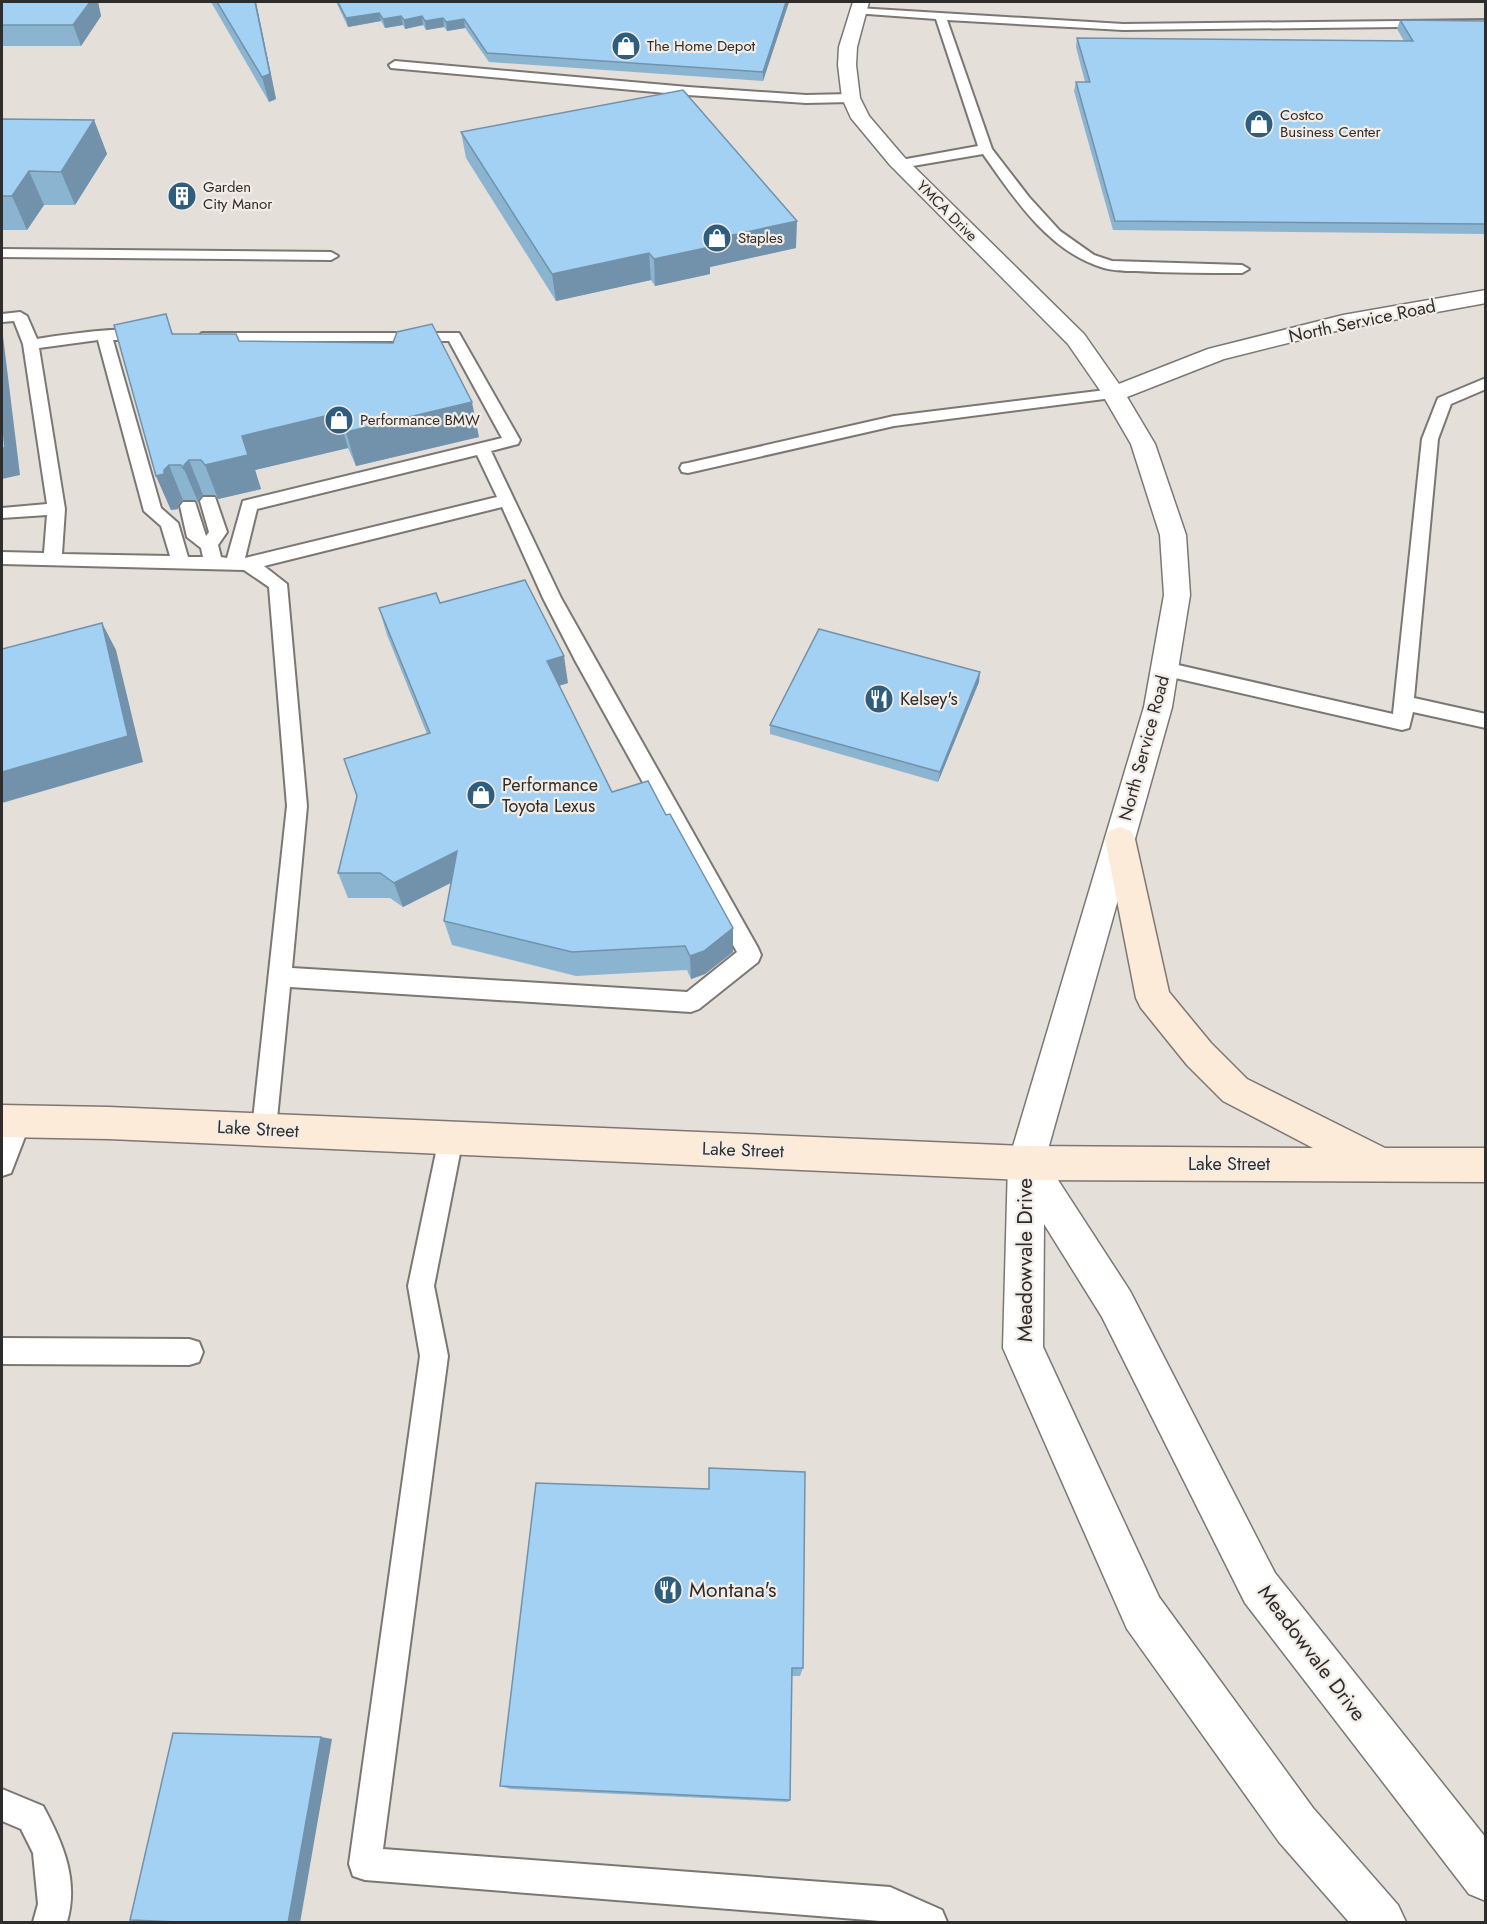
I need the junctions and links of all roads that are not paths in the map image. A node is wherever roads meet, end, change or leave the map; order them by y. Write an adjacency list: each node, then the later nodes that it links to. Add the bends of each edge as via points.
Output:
1 (860, 6): 2 (lane); 5 (street, YMCA Drive, via 848,47)
2 (940, 15): 3 (lane, via 1123,27); 6 (lane)
3 (1485, 23)
4 (395, 65): 5 (lane, via 688,92)
5 (851, 98): 7 (street, YMCA Drive, via 860,118)
6 (986, 149): 7 (lane); 10 (lane, via 1030,209 1064,242 1091,258 1107,265 1129,267)
7 (901, 164): 18 (street, YMCA Drive, via 1076,339)
8 (2, 253): 9 (lane)
9 (331, 256)
10 (1242, 269)
11 (1485, 296): 18 (street, North Service Road, via 1343,322 1216,354)
12 (2, 318): 16 (lane, via 20,316)
13 (104, 335): 14 (lane); 16 (lane); 29 (lane, via 153,511 169,523)
14 (162, 336)
15 (185, 336): 19 (lane, via 454,336 512,440)
16 (31, 344): 24 (lane)
17 (1485, 383): 32 (lane, via 1444,401 1430,439)
18 (1114, 394): 20 (lane, via 894,421); 31 (street, North Service Road, via 1143,444 1173,536 1177,595)
19 (482, 449): 21 (lane); 30 (lane, via 249,505)
20 (688, 468)
21 (507, 500): 30 (lane); 35 (lane, via 586,662 750,955 691,1002)
22 (209, 501): 26 (lane, via 218,532)
23 (189, 506): 26 (lane, via 196,537)
24 (56, 509): 25 (lane); 28 (lane)
25 (2, 513)
26 (211, 554): 29 (lane); 30 (lane)
27 (2, 558): 28 (lane)
28 (53, 559): 29 (lane)
29 (181, 562)
30 (242, 564): 35 (lane, via 278,584 297,806)
31 (1165, 669): 32 (lane, via 1402,723); 34 (street, North Service Road)
32 (1404, 703): 33 (lane)
33 (1485, 722)
34 (1120, 839): 39 (street, North Service Road); 42 (main road, via 1153,998 1235,1090)
35 (280, 977): 37 (lane)
36 (10, 1121): 37 (main road, Lake Street); 40 (lane)
37 (264, 1129): 38 (main road, Lake Street)
38 (451, 1138): 39 (main road, Lake Street); 48 (lane, via 422,1286 434,1356 365,1864 890,1904)
39 (1026, 1163): 42 (main road, Lake Street); 46 (street, Meadowvale Drive, via 1116,1305 1154,1374 1260,1588); 49 (street, Meadowvale Drive, via 1023,1348 1143,1613 1296,1825)
40 (2, 1165)
41 (1485, 1165): 42 (main road, Lake Street)
42 (1384, 1166)
43 (2, 1351): 44 (lane)
44 (189, 1352)
45 (2, 1805): 47 (lane, via 32,1816 50,1850 55,1904)
46 (1485, 1877)
47 (51, 1923)
48 (930, 1923)
49 (1381, 1923)

